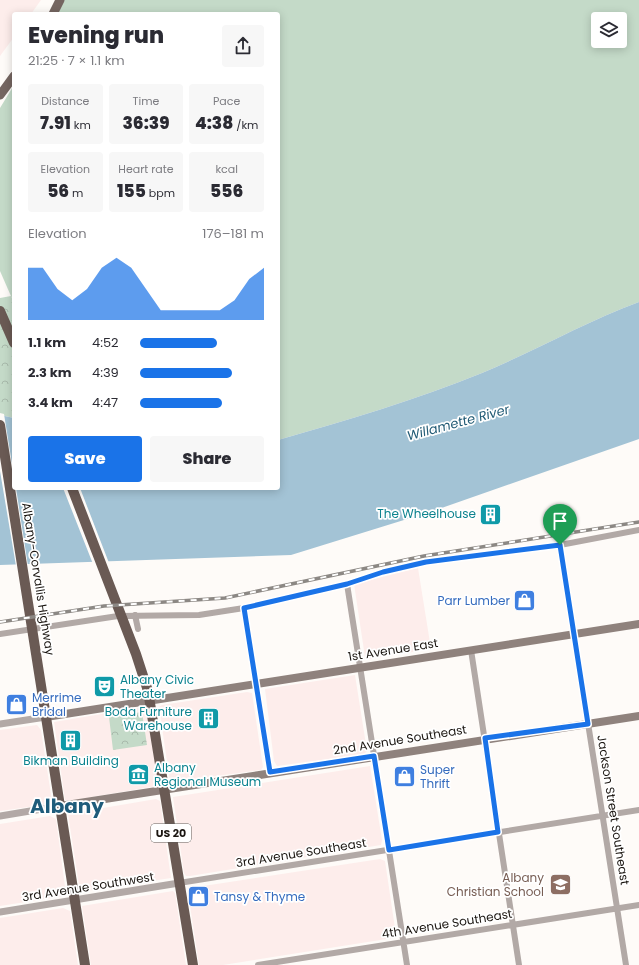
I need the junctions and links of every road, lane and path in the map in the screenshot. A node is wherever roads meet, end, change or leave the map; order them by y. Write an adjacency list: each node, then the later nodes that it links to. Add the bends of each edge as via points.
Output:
1 (60, 0): 2 (main road)
2 (54, 12)
3 (12, 79): 4 (main road)
4 (0, 95)
5 (0, 312): 6 (highway)
6 (12, 339)
7 (0, 425): 23 (highway, Albany-Corvallis Highway)
8 (73, 490): 21 (highway, US 20, via 136,654)
9 (639, 530): 10 (street)
10 (560, 545): 11 (street, via 426,562); 17 (street, Jackson Street Southeast)
11 (347, 584): 12 (street); 19 (street)
12 (244, 608): 13 (street, via 199,615); 20 (street)
13 (135, 615): 15 (street); 16 (street)
14 (639, 624): 17 (main road, 1st Avenue East)
15 (138, 628)
16 (0, 634)
17 (575, 634): 18 (main road, 1st Avenue East); 25 (street, Jackson Street Southeast)
18 (471, 650): 19 (main road, 1st Avenue East); 26 (street)
19 (360, 668): 20 (main road, 1st Avenue East); 27 (street)
20 (256, 684): 21 (main road, 1st Avenue East); 28 (street)
21 (150, 700): 23 (main road, 1st Avenue East); 29 (highway, US 20)
22 (639, 716): 25 (main road, 2nd Avenue Southeast)
23 (46, 717): 24 (street); 30 (highway, Albany-Corvallis Highway)
24 (0, 724)
25 (588, 724): 26 (main road, 2nd Avenue Southeast); 33 (street, Jackson Street Southeast)
26 (485, 738): 27 (main road, 2nd Avenue Southeast); 34 (street)
27 (374, 756): 28 (main road, 2nd Avenue Southeast); 35 (street)
28 (270, 772): 29 (main road, 2nd Avenue Southeast)
29 (165, 789): 30 (main road, 2nd Avenue Southeast); 36 (highway, US 20)
30 (60, 806): 32 (street); 37 (highway, Albany-Corvallis Highway)
31 (639, 810): 33 (street, 3rd Avenue Southeast)
32 (0, 816)
33 (602, 817): 34 (street, 3rd Avenue Southeast); 39 (street, Jackson Street Southeast)
34 (498, 832): 35 (street, 3rd Avenue Southeast); 41 (street)
35 (389, 850): 36 (street, 3rd Avenue Southeast); 42 (street)
36 (179, 883): 37 (street, 3rd Avenue Southwest); 45 (highway, US 20)
37 (74, 900): 40 (street, 3rd Avenue Southwest); 44 (highway, Albany-Corvallis Highway)
38 (639, 905): 39 (street, 4th Avenue Southeast)
39 (617, 909): 41 (street, 4th Avenue Southeast); 49 (street, Jackson Street Southeast)
40 (0, 912)
41 (512, 926): 42 (street, 4th Avenue Southeast); 48 (street)
42 (403, 942): 43 (street, 4th Avenue Southeast); 47 (street)
43 (300, 962): 46 (street, 4th Avenue Southeast)
44 (85, 965)
45 (193, 965)
46 (258, 965)
47 (407, 965)
48 (519, 965)
49 (626, 965)

